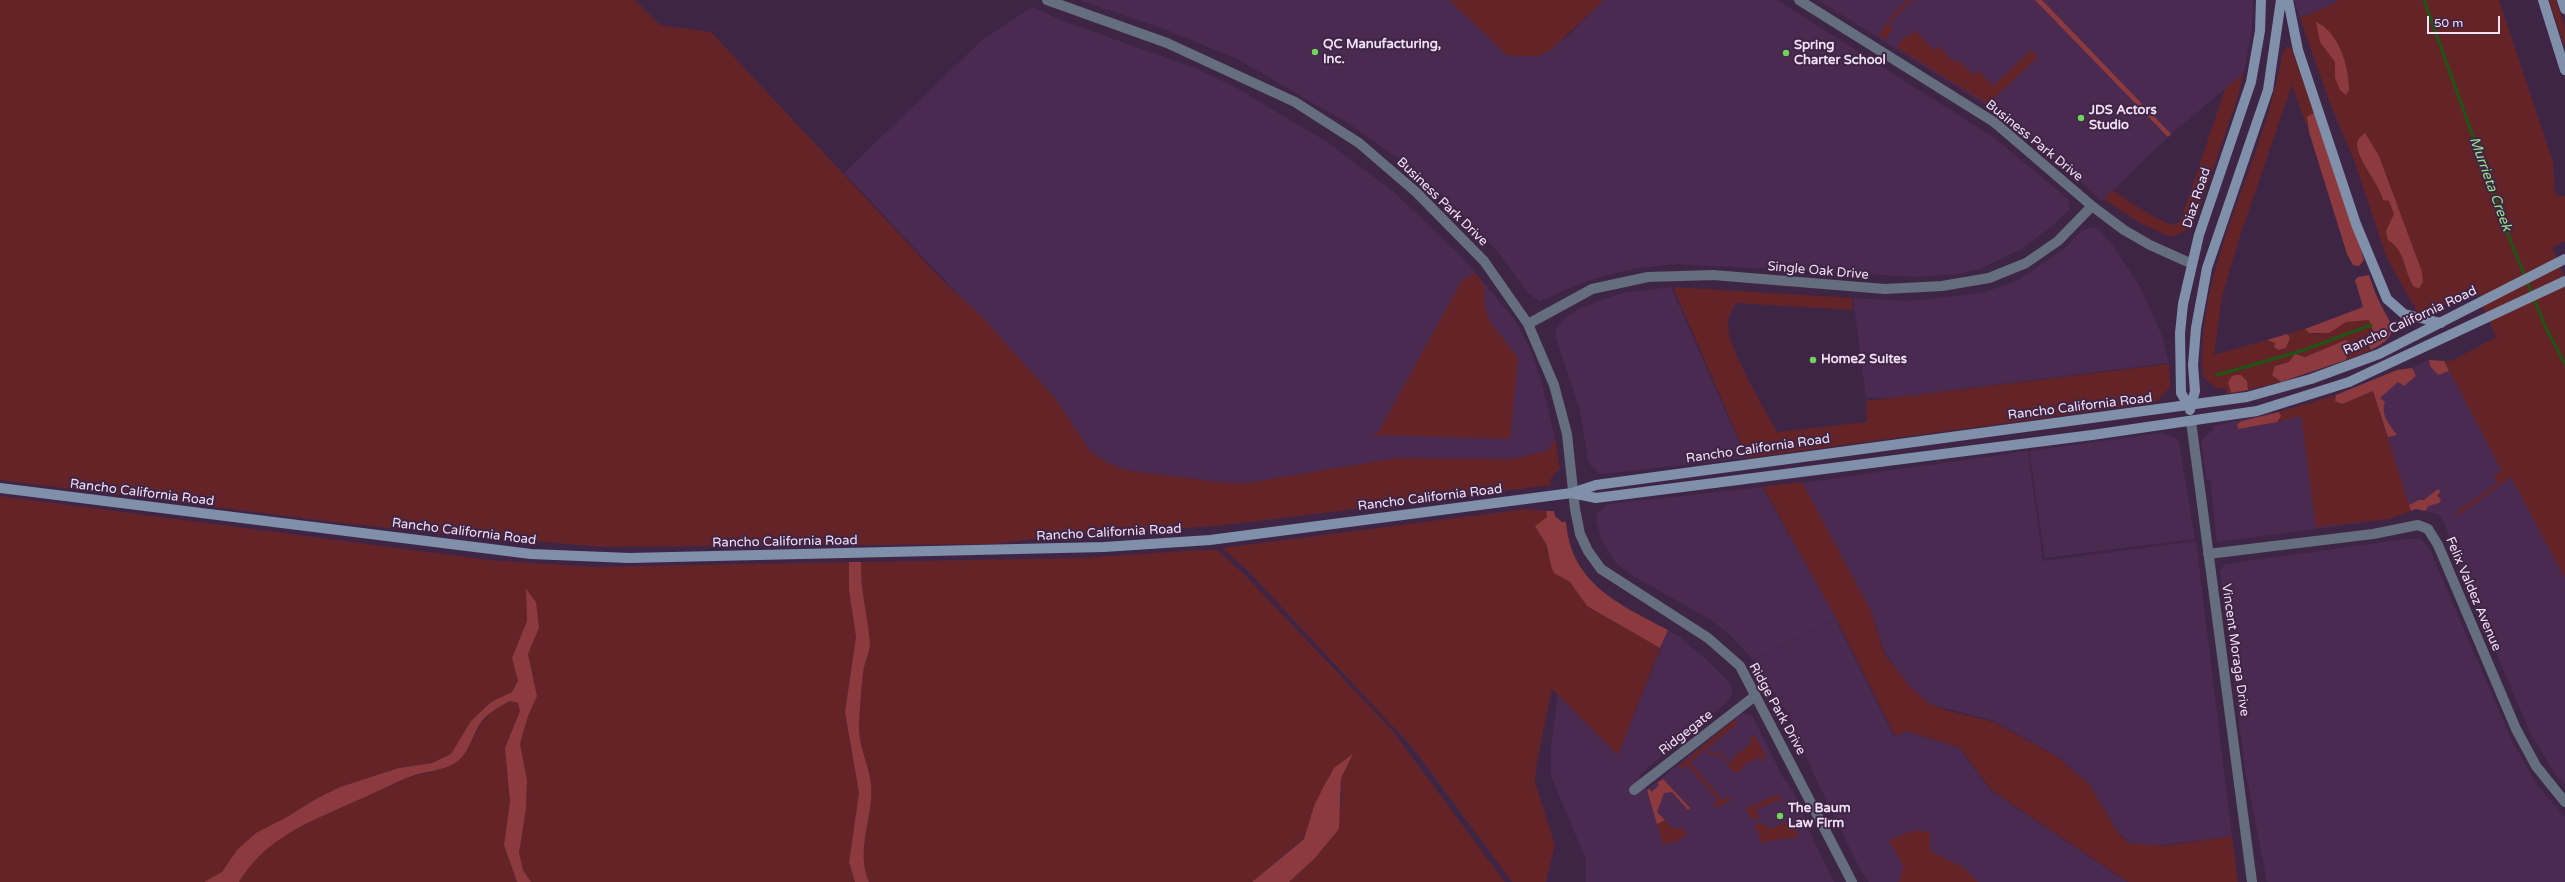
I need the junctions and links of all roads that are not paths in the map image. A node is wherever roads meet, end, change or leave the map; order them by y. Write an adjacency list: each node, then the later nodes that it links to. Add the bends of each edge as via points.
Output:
1 (1047, 0): 15 (street, Business Park Drive, via 1167,43 1236,74 1295,102 1358,143 1416,192 1484,261)
2 (1799, 0): 10 (street, Business Park Drive, via 1994,122)
3 (2261, 0): 12 (main road, Diaz Road, via 2260,31 2251,82)
4 (2281, 0): 16 (main road, Diaz Road, via 2268,90 2207,268 2196,328 2193,365 2195,392)
5 (2288, 0): 14 (main road, via 2298,50 2356,224 2387,299 2404,314)
6 (2543, 0): 9 (main road)
7 (2562, 0): 8 (main road)
8 (2565, 9)
9 (2565, 70)
10 (2092, 206): 12 (street, Business Park Drive, via 2145,242); 15 (street, Single Oak Drive, via 2058,241 2026,263 1989,278 1942,286 1885,289 1713,275 1648,277 1592,289)
11 (2565, 259): 14 (main road, Rancho California Road)
12 (2190, 264): 16 (main road, Diaz Road, via 2180,333 2181,393)
13 (2565, 281): 17 (main road, Rancho California Road, via 2349,382 2257,411)
14 (2441, 323): 16 (main road, Rancho California Road, via 2379,354 2311,379 2247,397)
15 (1528, 324): 19 (street, Business Park Drive, via 1562,410 1567,434)
16 (2189, 406): 17 (main road, Diaz Road); 19 (main road, Rancho California Road, via 1596,484)
17 (2190, 421): 19 (main road, Rancho California Road, via 1604,498); 20 (street, Vincent Moraga Drive)
18 (0, 488): 19 (main road, Rancho California Road, via 531,554 629,558 1016,551 1173,542)
19 (1572, 493): 21 (street, Ridge Park Drive, via 1580,534 1588,551 1601,568 1708,638 1740,666)
20 (2208, 554): 23 (street, Felix Valdez Avenue, via 2418,526 2428,529 2438,545 2516,729 2536,766); 25 (street, Vincent Moraga Drive)
21 (1755, 696): 22 (street, Ridgegate); 24 (street, Ridge Park Drive)
22 (1634, 790)
23 (2565, 802)
24 (1852, 882)
25 (2252, 882)

